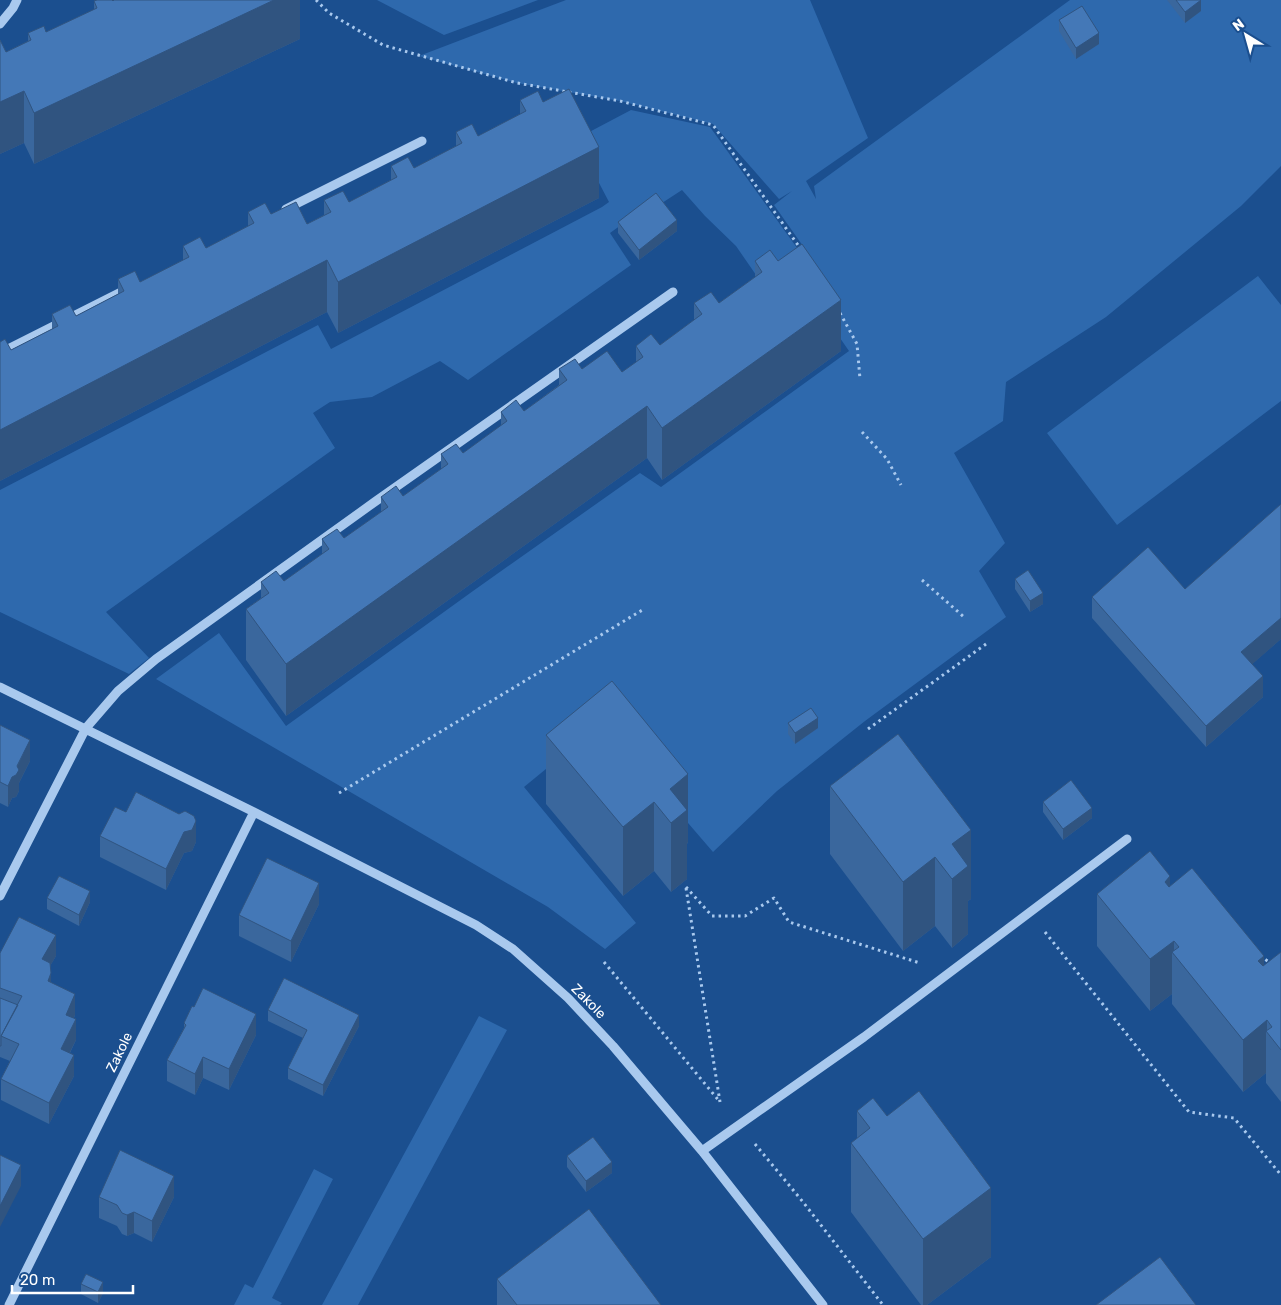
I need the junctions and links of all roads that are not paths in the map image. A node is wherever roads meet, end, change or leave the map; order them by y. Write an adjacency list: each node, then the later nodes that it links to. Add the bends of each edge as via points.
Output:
1 (17, 0): 2 (street)
2 (0, 24)
3 (422, 141): 4 (street)
4 (281, 212)
5 (132, 287): 7 (street)
6 (673, 292): 9 (street, via 156,659 118,691)
7 (0, 353)
8 (0, 687): 9 (street, Zakole)
9 (86, 728): 10 (street, Zakole); 12 (street)
10 (254, 812): 13 (street, Zakole, via 476,925 513,950 591,1022); 14 (street, Zakole)
11 (1127, 839): 13 (street, via 864,1037)
12 (0, 896)
13 (702, 1151): 15 (street, Zakole)
14 (9, 1305)
15 (823, 1305)

